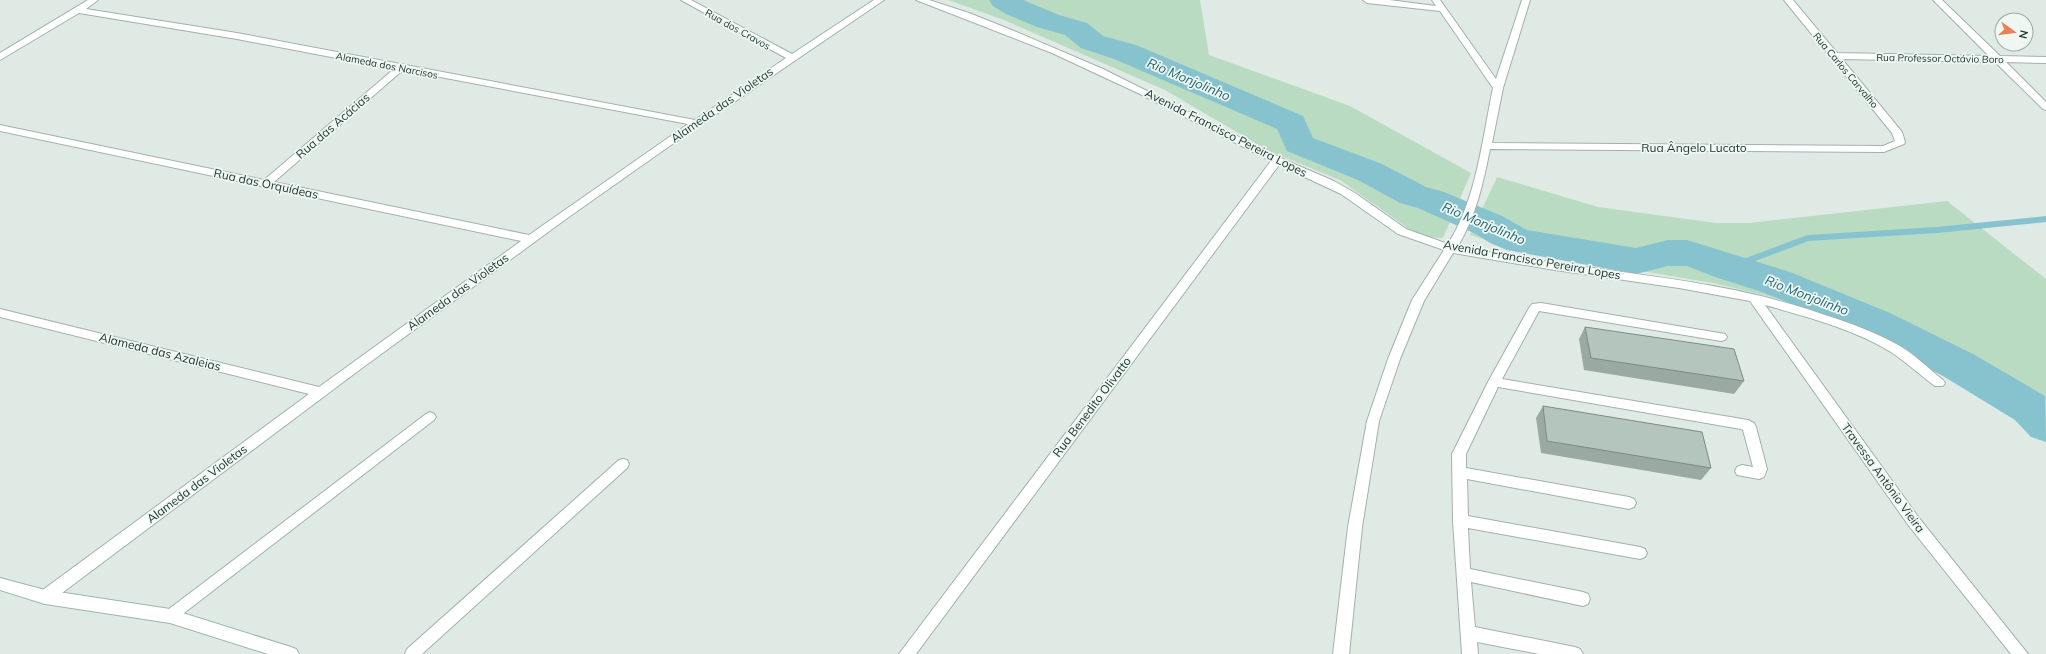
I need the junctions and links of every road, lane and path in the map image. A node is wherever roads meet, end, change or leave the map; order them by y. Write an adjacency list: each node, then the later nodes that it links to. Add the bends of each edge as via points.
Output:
1 (94, 0): 11 (street)
2 (685, 0): 14 (street, Rua dos Cravos)
3 (880, 0): 14 (street, Alameda das Violetas)
4 (920, 0): 24 (street, Avenida Francisco Pereira Lopes, via 966,14 1056,52 1162,100)
5 (1367, 0): 10 (street)
6 (1436, 0): 10 (street)
7 (1526, 0): 18 (street)
8 (1788, 0): 12 (street, Rua Carlos Carvalho)
9 (1937, 0): 15 (street)
10 (1442, 9): 18 (street)
11 (78, 10): 13 (street); 17 (street, Alameda dos Narcisos, via 237,36)
12 (1835, 56): 15 (street, Rua Professor Octávio Boro); 22 (street, Rua Carlos Carvalho, via 1897,132)
13 (0, 57)
14 (792, 57): 20 (street, Alameda das Violetas)
15 (1997, 59): 16 (street, Rua Professor Octávio Boro); 19 (street)
16 (2046, 60)
17 (401, 67): 20 (street, Alameda dos Narcisos); 25 (street, Rua das Acácias)
18 (1498, 88): 23 (street)
19 (2046, 107)
20 (696, 123): 26 (street, Alameda das Violetas)
21 (1, 129): 25 (street, Rua das Orquídeas)
22 (1900, 142): 23 (street, Rua Ângelo Lucato, via 1884,149)
23 (1486, 146): 27 (street, via 1476,194 1461,232)
24 (1277, 161): 27 (street, Avenida Francisco Pereira Lopes, via 1338,187 1405,233); 49 (street, Rua Benedito Olivatto)
25 (266, 184): 26 (street, Rua das Orquídeas)
26 (532, 239): 33 (street, Alameda das Violetas)
27 (1450, 248): 28 (street, Avenida Francisco Pereira Lopes); 50 (street, via 1418,300 1373,421 1355,526)
28 (1753, 297): 32 (street, Avenida Francisco Pereira Lopes, via 1816,314 1894,348); 53 (street, Travessa Antônio Vieira, via 1914,522)
29 (0, 312): 33 (street, Alameda das Azaleias)
30 (1721, 337): 31 (street, via 1536,307)
31 (1494, 382): 36 (street, via 1742,424 1749,428 1760,469 1756,474); 37 (street, via 1459,454)
32 (1939, 383)
33 (321, 392): 43 (street, Alameda das Violetas)
34 (430, 418): 45 (lane)
35 (623, 464): 48 (lane)
36 (1742, 471)
37 (1458, 472): 38 (street); 39 (street)
38 (1630, 503)
39 (1460, 521): 40 (street); 41 (street)
40 (1640, 553)
41 (1463, 574): 44 (street); 46 (street)
42 (0, 584): 43 (street)
43 (44, 597): 45 (street)
44 (1583, 599)
45 (170, 616): 47 (street)
46 (1468, 633): 51 (street); 52 (street)
47 (291, 654)
48 (412, 654)
49 (907, 654)
50 (1341, 654)
51 (1470, 654)
52 (1575, 654)
53 (2020, 654)

